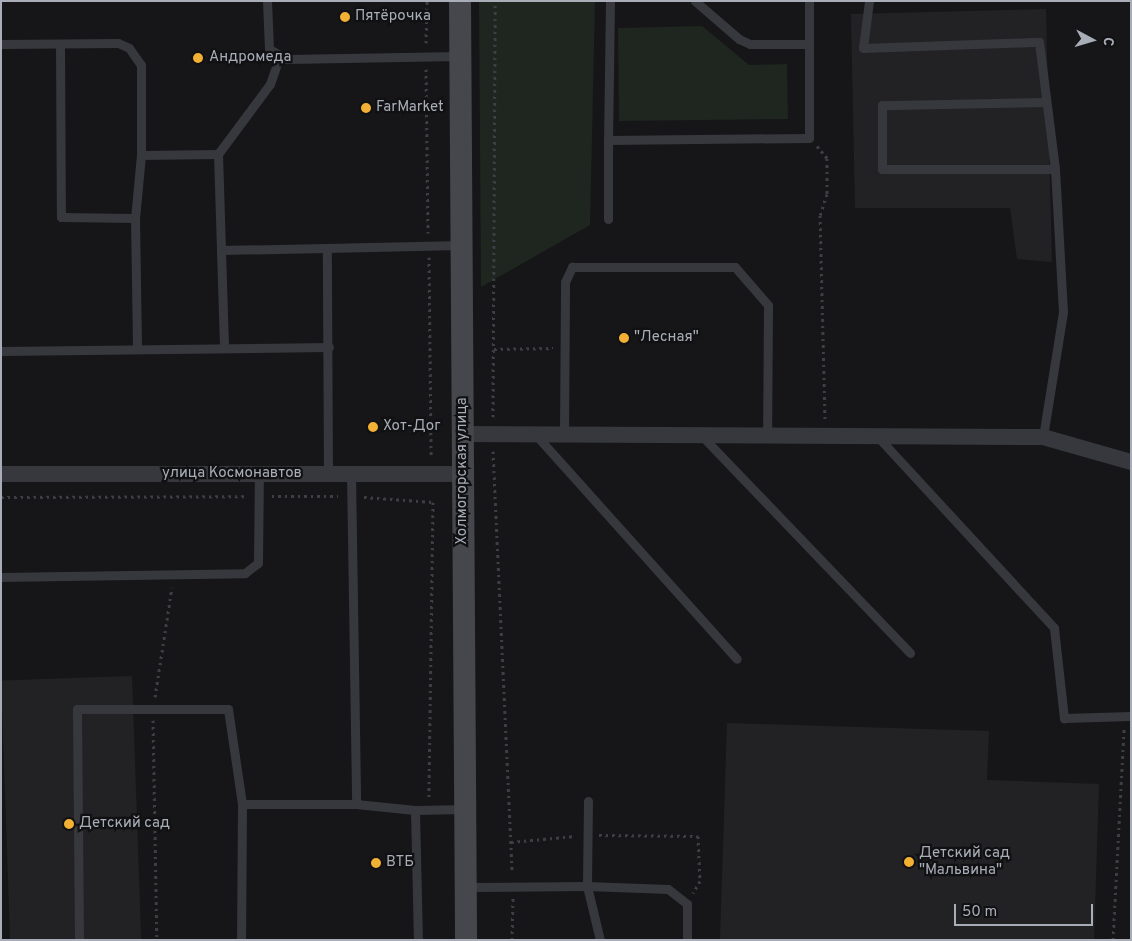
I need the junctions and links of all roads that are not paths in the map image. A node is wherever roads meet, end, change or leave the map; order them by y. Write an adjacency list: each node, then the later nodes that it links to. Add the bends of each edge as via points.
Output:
1 (267, 1): 10 (lane, via 269,50)
2 (460, 1): 11 (street, Холмогорская улица)
3 (610, 1): 13 (lane)
4 (695, 1): 9 (lane, via 739,39 750,44)
5 (810, 1): 9 (lane)
6 (869, 1): 12 (lane, via 863,48 1039,42)
7 (1, 44): 8 (lane)
8 (60, 44): 15 (lane, via 118,43 137,55 141,64); 17 (lane, via 61,217)
9 (809, 44): 13 (lane, via 809,138)
10 (280, 55): 11 (lane, via 287,59); 14 (lane, via 270,84)
11 (460, 56): 19 (street, Холмогорская улица)
12 (1045, 102): 16 (lane); 16 (lane, via 882,105 882,168)
13 (608, 140): 18 (lane)
14 (218, 154): 15 (lane); 21 (lane)
15 (141, 155): 17 (lane)
16 (1055, 169): 32 (lane, via 1062,312)
17 (135, 218): 24 (lane)
18 (608, 219)
19 (461, 246): 20 (lane); 26 (street, Холмогорская улица)
20 (327, 248): 21 (lane); 22 (lane)
21 (221, 250): 23 (lane)
22 (328, 347): 23 (lane); 36 (lane)
23 (224, 348): 24 (lane)
24 (137, 349): 25 (lane)
25 (1, 351)
26 (462, 434): 27 (street); 38 (street, Холмогорская улица)
27 (535, 434): 28 (street); 41 (lane)
28 (564, 434): 29 (street); 30 (lane, via 565,282 572,267 735,267 768,305)
29 (700, 435): 30 (street); 40 (lane)
30 (768, 435): 31 (street)
31 (877, 436): 32 (street); 42 (lane, via 1054,628 1064,718)
32 (1043, 437): 33 (street)
33 (1131, 462)
34 (1, 474): 35 (street, улица Космонавтов)
35 (259, 474): 36 (street, улица Космонавтов); 39 (lane, via 258,563 245,573)
36 (328, 474): 37 (street, улица Космонавтов)
37 (351, 474): 38 (street, улица Космонавтов); 45 (lane)
38 (462, 474): 46 (street, Холмогорская улица)
39 (1, 577)
40 (910, 653)
41 (737, 659)
42 (1128, 716)
43 (588, 801): 48 (lane)
44 (242, 804): 45 (lane); 50 (lane, via 228,709 77,709); 51 (lane)
45 (356, 804): 47 (lane)
46 (465, 809): 47 (lane); 49 (street, Холмогорская улица)
47 (416, 810): 52 (lane)
48 (587, 886): 49 (lane); 54 (lane); 55 (lane, via 668,889 687,904)
49 (466, 887): 53 (street, Холмогорская улица)
50 (79, 939)
51 (241, 940)
52 (418, 940)
53 (466, 940)
54 (600, 940)
55 (688, 940)

